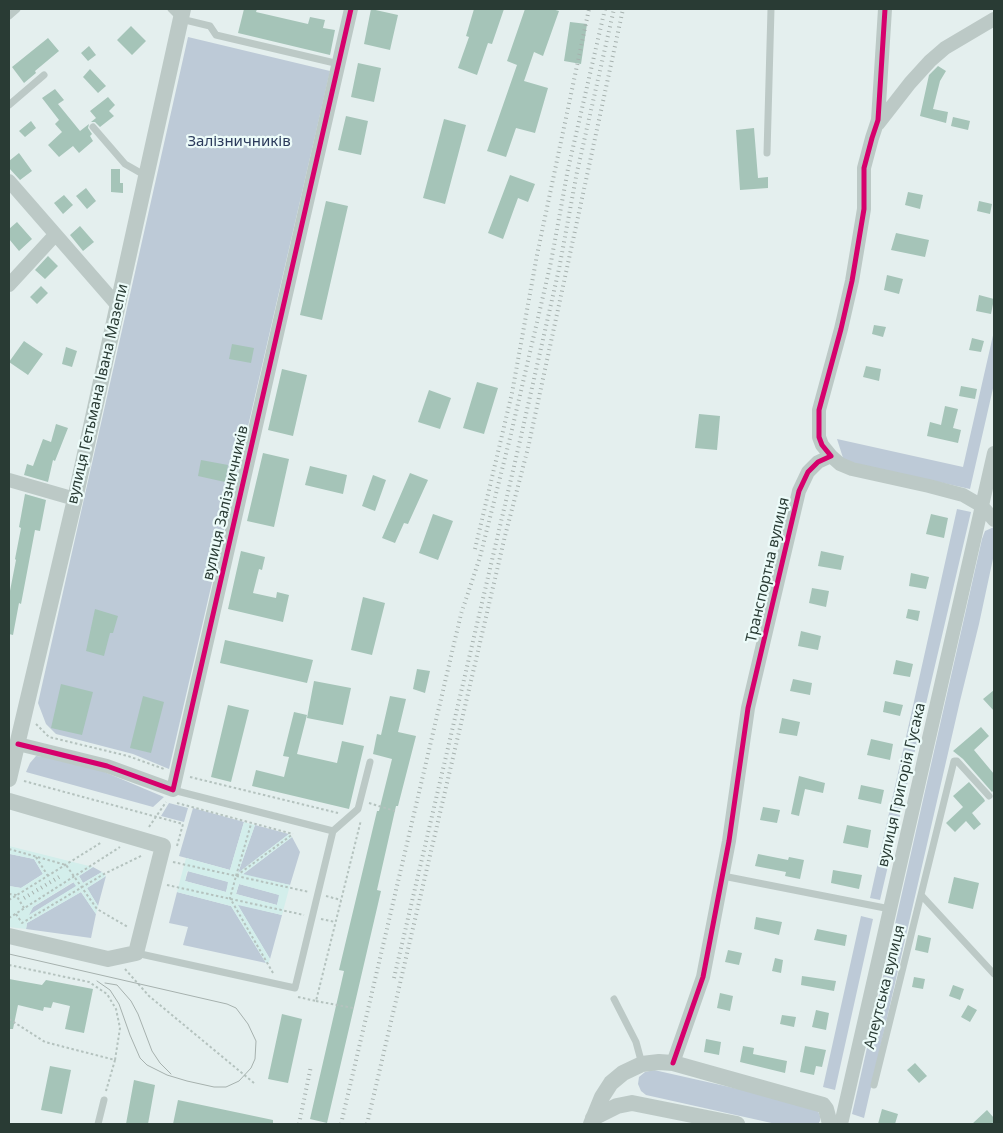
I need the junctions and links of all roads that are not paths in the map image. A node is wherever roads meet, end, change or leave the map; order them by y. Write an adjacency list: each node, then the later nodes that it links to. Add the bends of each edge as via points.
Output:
1 (17, 9): 6 (lane)
2 (351, 9): 8 (street, вулиця Залізничників)
3 (771, 9): 13 (lane)
4 (885, 9): 12 (street)
5 (178, 12): 8 (lane, via 210,26 216,35); 14 (street, вулиця Гетьмана Івана Мазепи)
6 (9, 16)
7 (994, 19): 12 (street, via 930,61)
8 (339, 64): 28 (street, вулиця Залізничників, via 177,773)
9 (44, 74): 10 (lane)
10 (9, 105)
11 (93, 127): 14 (lane, via 125,164)
12 (875, 129): 20 (street, via 864,168 864,209 852,281 819,410 819,437)
13 (766, 153)
14 (146, 176): 18 (street, вулиця Гетьмана Івана Мазепи)
15 (9, 181): 16 (street)
16 (56, 235): 17 (street); 18 (street)
17 (9, 285)
18 (118, 306): 22 (street, вулиця Гетьмана Івана Мазепи)
19 (994, 453): 23 (street, вулиця Григорія Гусака)
20 (831, 456): 23 (street, via 852,470 955,493); 32 (street, Транспортна вулиця, via 808,472 799,491 748,708)
21 (9, 480): 22 (street)
22 (75, 499): 25 (street, вулиця Гетьмана Івана Мазепи)
23 (982, 506): 24 (street); 34 (street, вулиця Григорія Гусака)
24 (994, 520)
25 (18, 744): 27 (street, вулиця Гетьмана Івана Мазепи); 28 (street, via 107,766)
26 (370, 762): 31 (lane, via 358,809)
27 (9, 779)
28 (175, 796): 31 (lane)
29 (989, 796): 33 (lane, Алеутська вулиця, via 954,761)
30 (9, 801): 36 (street, via 163,846)
31 (333, 831): 36 (lane, via 295,988)
32 (723, 876): 34 (lane); 39 (street, Транспортна вулиця, via 703,977)
33 (922, 896): 37 (lane); 41 (lane, Алеутська вулиця)
34 (890, 909): 47 (street, вулиця Григорія Гусака)
35 (9, 936): 36 (street, via 108,959)
36 (133, 959)
37 (994, 974)
38 (614, 999): 40 (lane, via 636,1042)
39 (673, 1063): 40 (street); 46 (street, via 822,1105)
40 (642, 1064): 43 (street, via 611,1083)
41 (874, 1085)
42 (104, 1100): 44 (lane)
43 (592, 1121): 45 (street, via 617,1106 632,1103)
44 (98, 1124)
45 (734, 1124)
46 (830, 1124)
47 (841, 1124)

